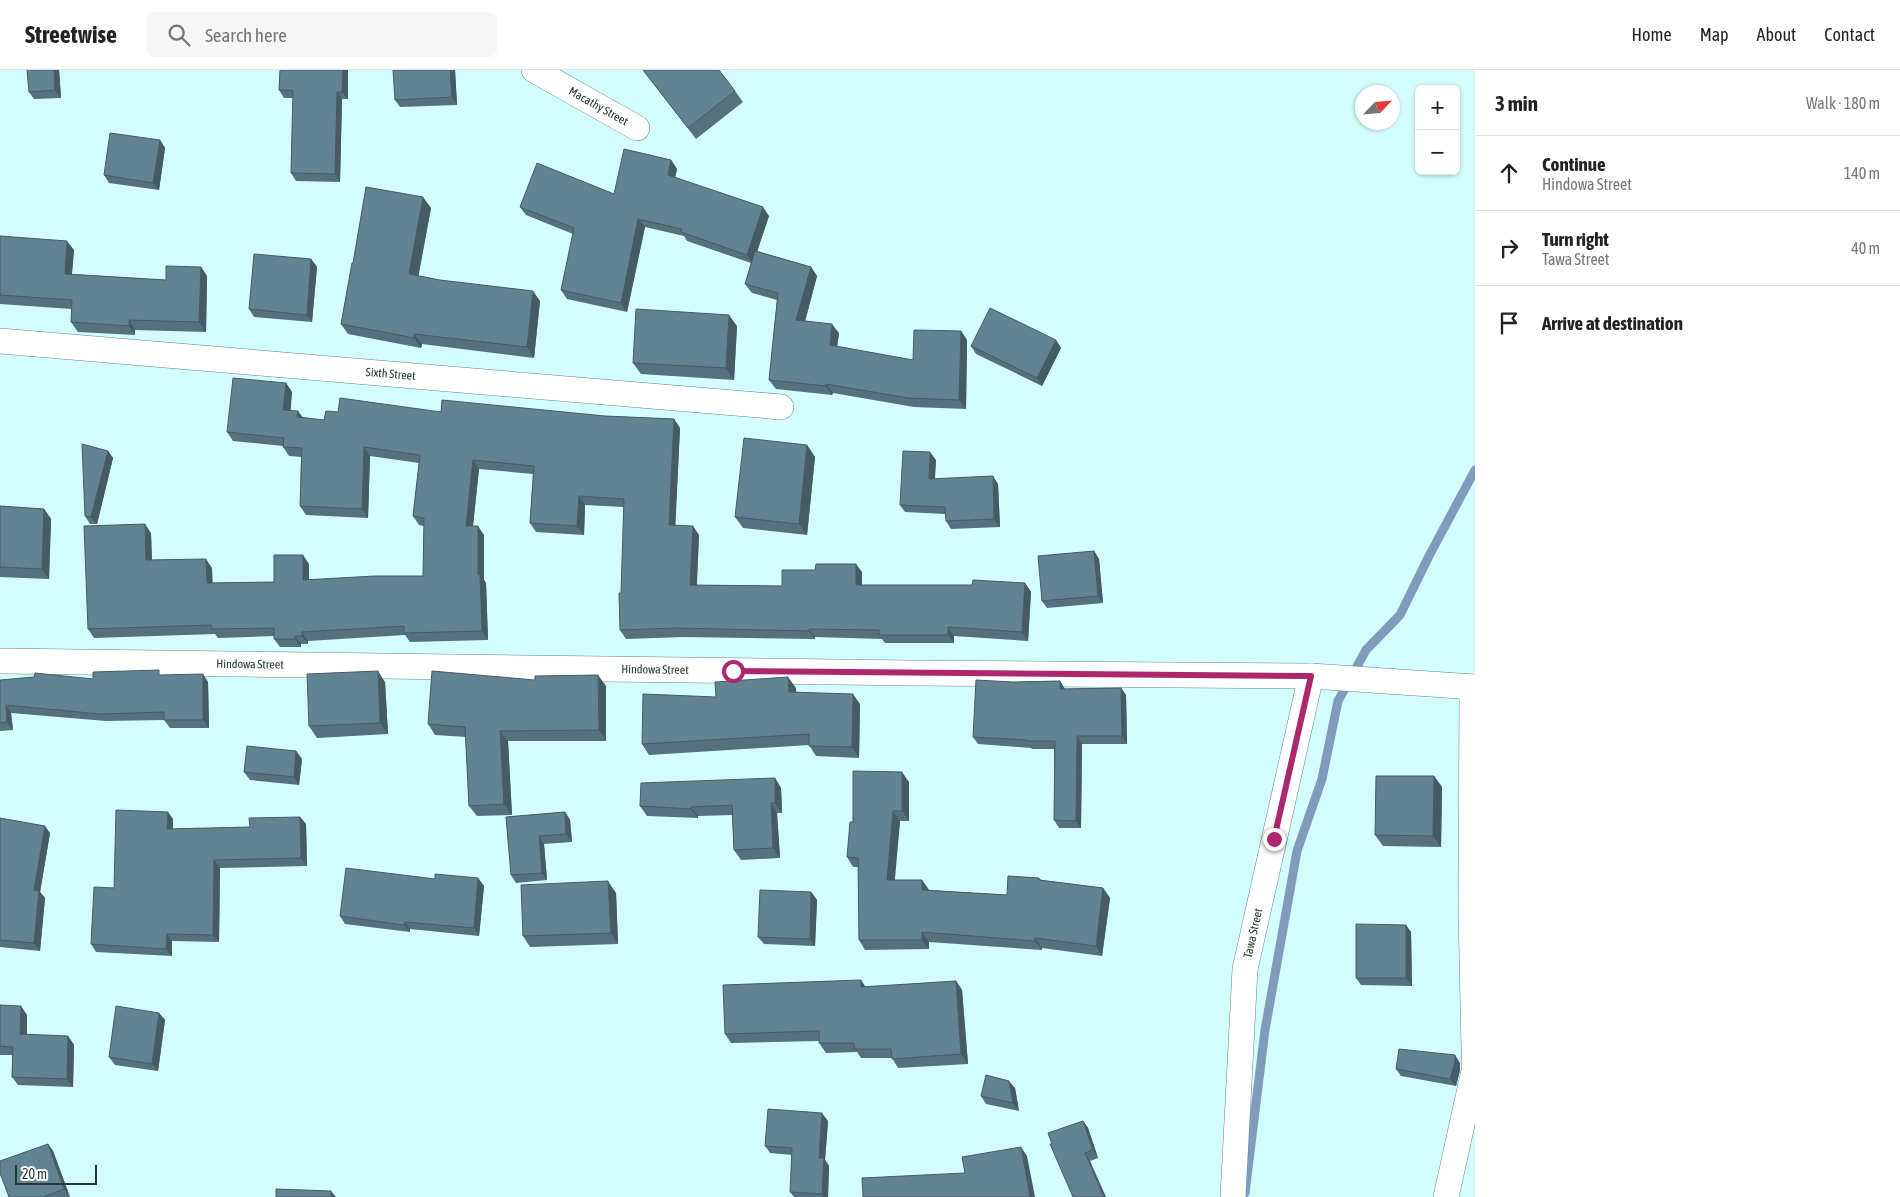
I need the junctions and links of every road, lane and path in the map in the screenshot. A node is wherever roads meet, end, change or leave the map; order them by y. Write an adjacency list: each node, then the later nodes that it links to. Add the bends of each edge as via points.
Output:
1 (534, 70): 2 (street, Macathy Street)
2 (637, 128)
3 (0, 341): 4 (street, Sixth Street)
4 (781, 407)
5 (0, 660): 6 (street, Hindowa Street)
6 (1311, 676): 7 (street, Hindowa Street); 10 (street, Tawa Street, via 1244,969)
7 (1474, 687): 8 (street)
8 (1473, 913): 9 (street)
9 (1474, 1082): 11 (street)
10 (1233, 1197)
11 (1446, 1197)

